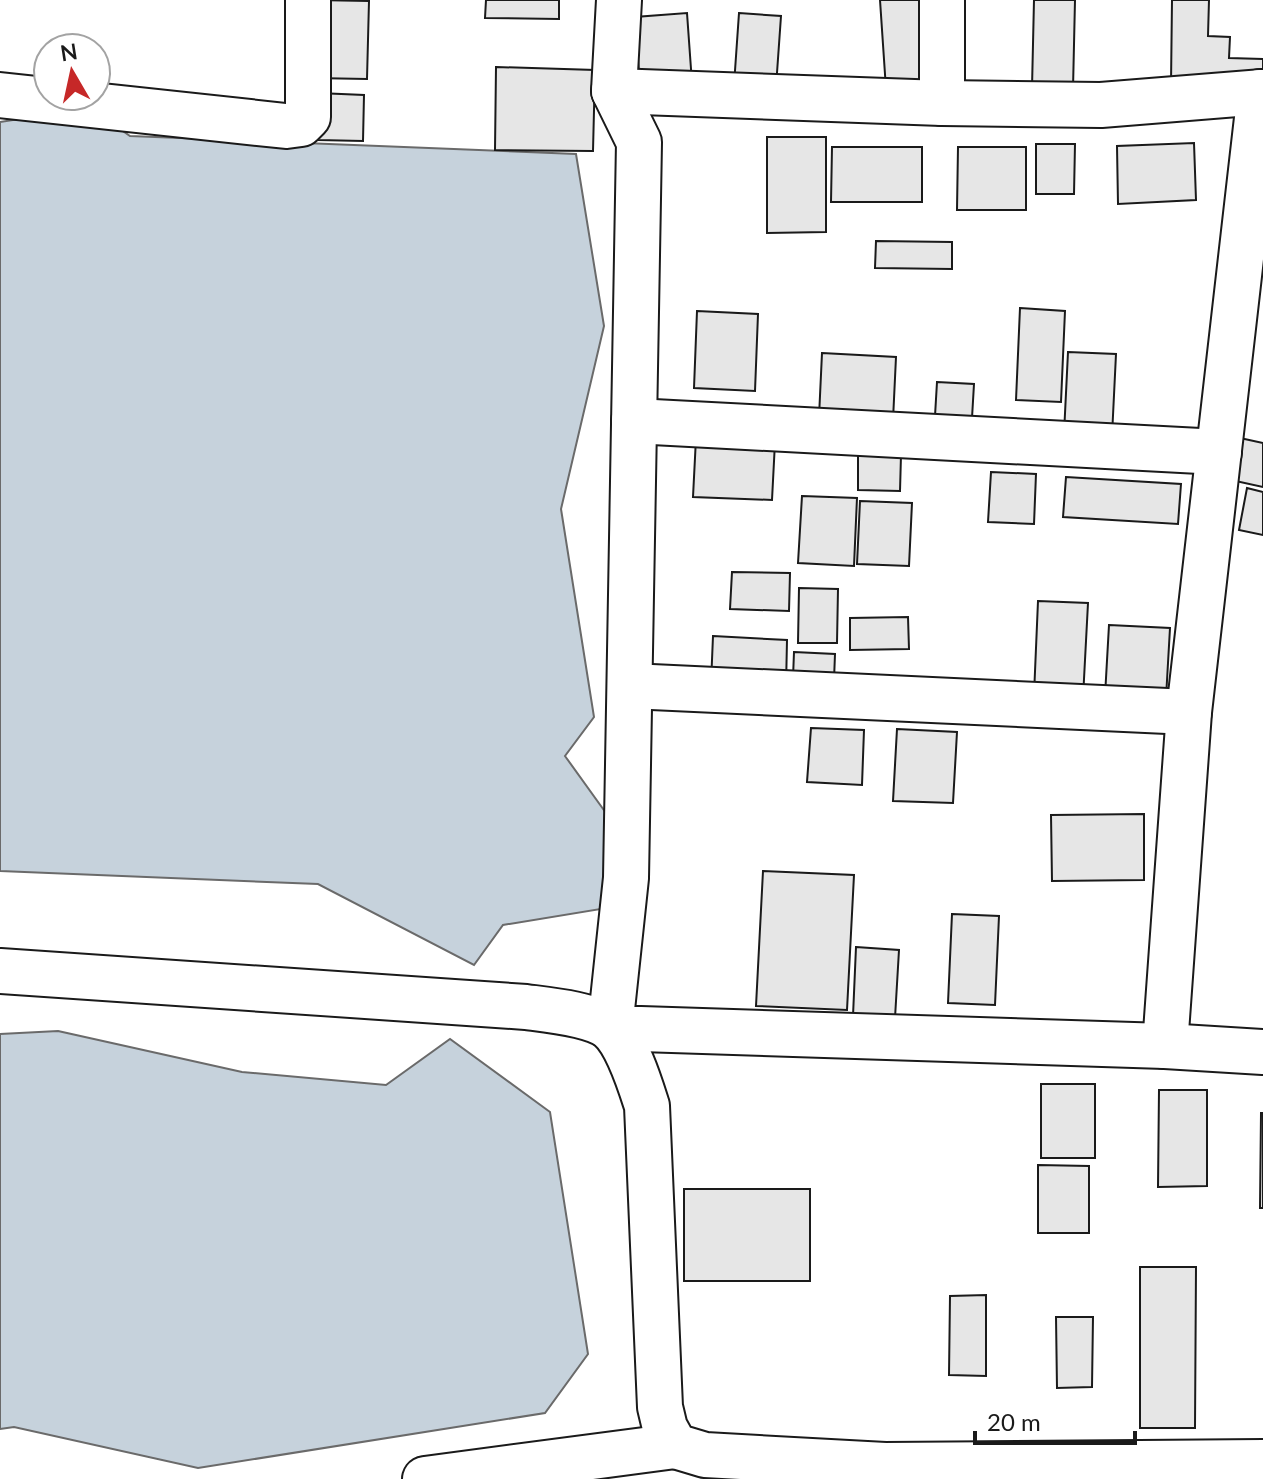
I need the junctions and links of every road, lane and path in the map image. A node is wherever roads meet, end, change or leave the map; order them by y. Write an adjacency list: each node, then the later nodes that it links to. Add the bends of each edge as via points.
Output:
1 (308, 0): 6 (street, via 308,117 301,124)
2 (619, 0): 4 (street)
3 (942, 0): 7 (street)
4 (614, 91): 7 (street); 8 (street, via 639,142)
5 (1261, 92): 7 (street, via 1101,105); 9 (street)
6 (0, 95)
7 (942, 103)
8 (634, 421): 9 (street); 10 (street)
9 (1219, 452): 11 (street)
10 (630, 686): 11 (street); 13 (street, via 626,878)
11 (1189, 712): 14 (street)
12 (0, 971): 13 (street, via 526,1007 576,1014)
13 (610, 1028): 14 (street); 16 (street, via 634,1064 647,1106 660,1407)
14 (1165, 1046): 15 (street)
15 (1263, 1052)
16 (675, 1446): 18 (street, via 705,1455); 19 (street)
17 (1263, 1462): 18 (street)
18 (885, 1472)
19 (425, 1479)

